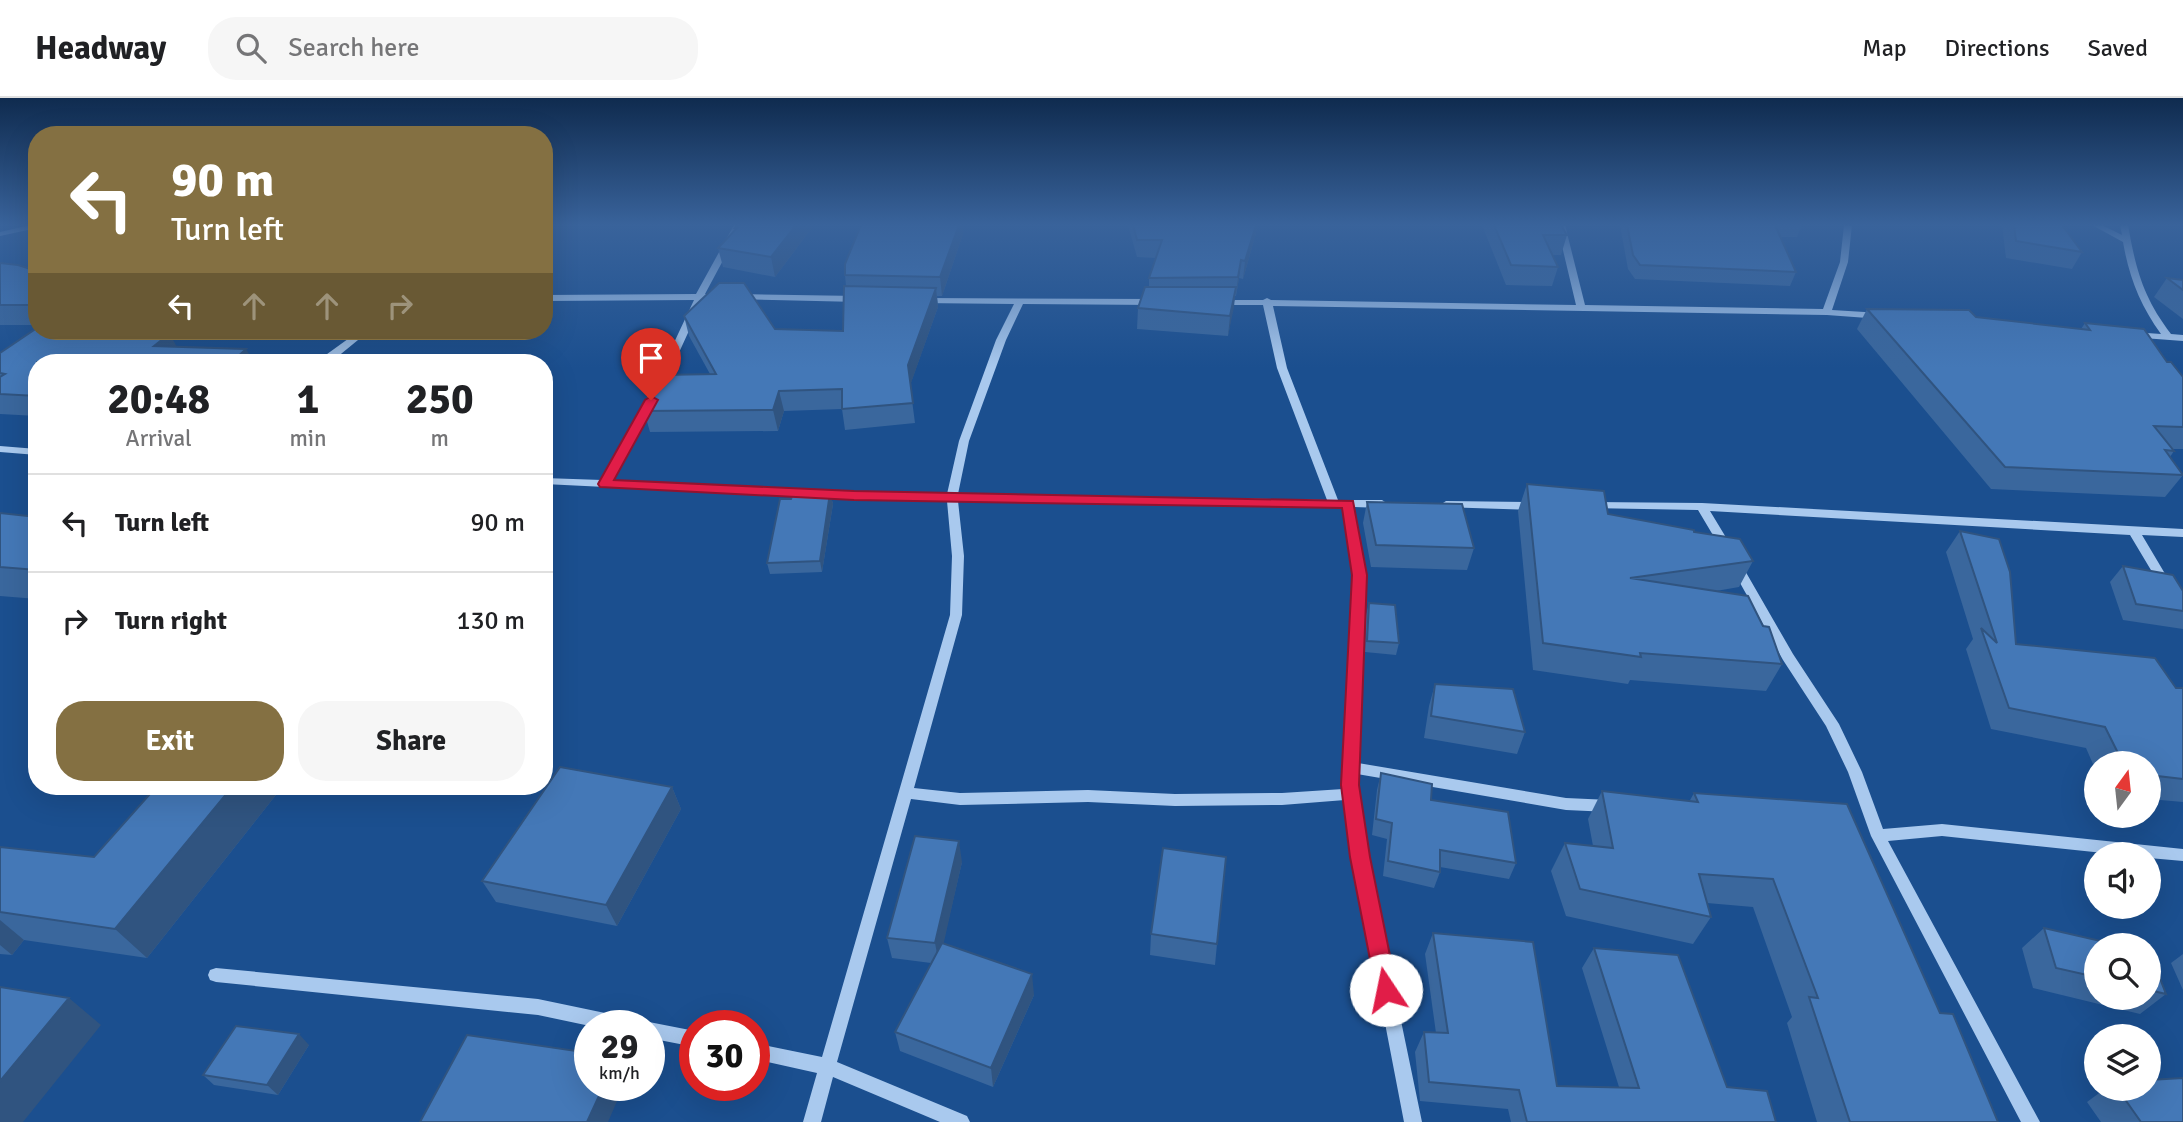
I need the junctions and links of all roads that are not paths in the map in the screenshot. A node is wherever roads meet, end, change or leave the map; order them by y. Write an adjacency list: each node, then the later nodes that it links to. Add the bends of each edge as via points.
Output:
1 (713, 273): 5 (street)
2 (1573, 273): 13 (street)
3 (1840, 273): 14 (street)
4 (2133, 273): 17 (street, via 2148,311)
5 (701, 296): 6 (street); 7 (street); 25 (street, via 662,382)
6 (553, 298)
7 (870, 300)
8 (910, 301): 12 (street)
9 (1267, 301): 11 (street); 13 (street); 27 (street, via 1282,368)
10 (1171, 302): 12 (street)
11 (1212, 302)
12 (1019, 303): 26 (street, via 964,440)
13 (1581, 307): 14 (street)
14 (1827, 312): 15 (street)
15 (1894, 318)
16 (2118, 334): 17 (street)
17 (2170, 337): 18 (street); 20 (street)
18 (2183, 338)
19 (353, 340): 21 (street)
20 (2183, 345)
21 (335, 354)
22 (0, 449): 23 (street)
23 (28, 451)
24 (553, 481): 25 (street)
25 (605, 484): 26 (street)
26 (952, 496): 27 (street); 37 (street, via 958,556 956,615)
27 (1341, 504): 28 (street); 36 (street, via 1359,575)
28 (1389, 504)
29 (1430, 505): 30 (street)
30 (1552, 506)
31 (1579, 506): 32 (street)
32 (1702, 508): 33 (street); 40 (street, via 1787,657 1832,724 1855,772 1864,814)
33 (2134, 532): 34 (street); 35 (street)
34 (2183, 533)
35 (2183, 614)
36 (1351, 766): 38 (street); 39 (street, via 1566,804)
37 (907, 793): 38 (street, via 961,799 1088,796 1175,800); 45 (street)
38 (1351, 794): 48 (street)
39 (1622, 806)
40 (1878, 836): 41 (street, via 1942,830); 49 (street)
41 (2183, 855)
42 (216, 975): 43 (street, via 538,1007)
43 (574, 1015)
44 (770, 1054): 45 (street)
45 (826, 1066): 46 (street); 47 (street)
46 (812, 1122)
47 (961, 1122)
48 (1413, 1122)
49 (2031, 1122)

